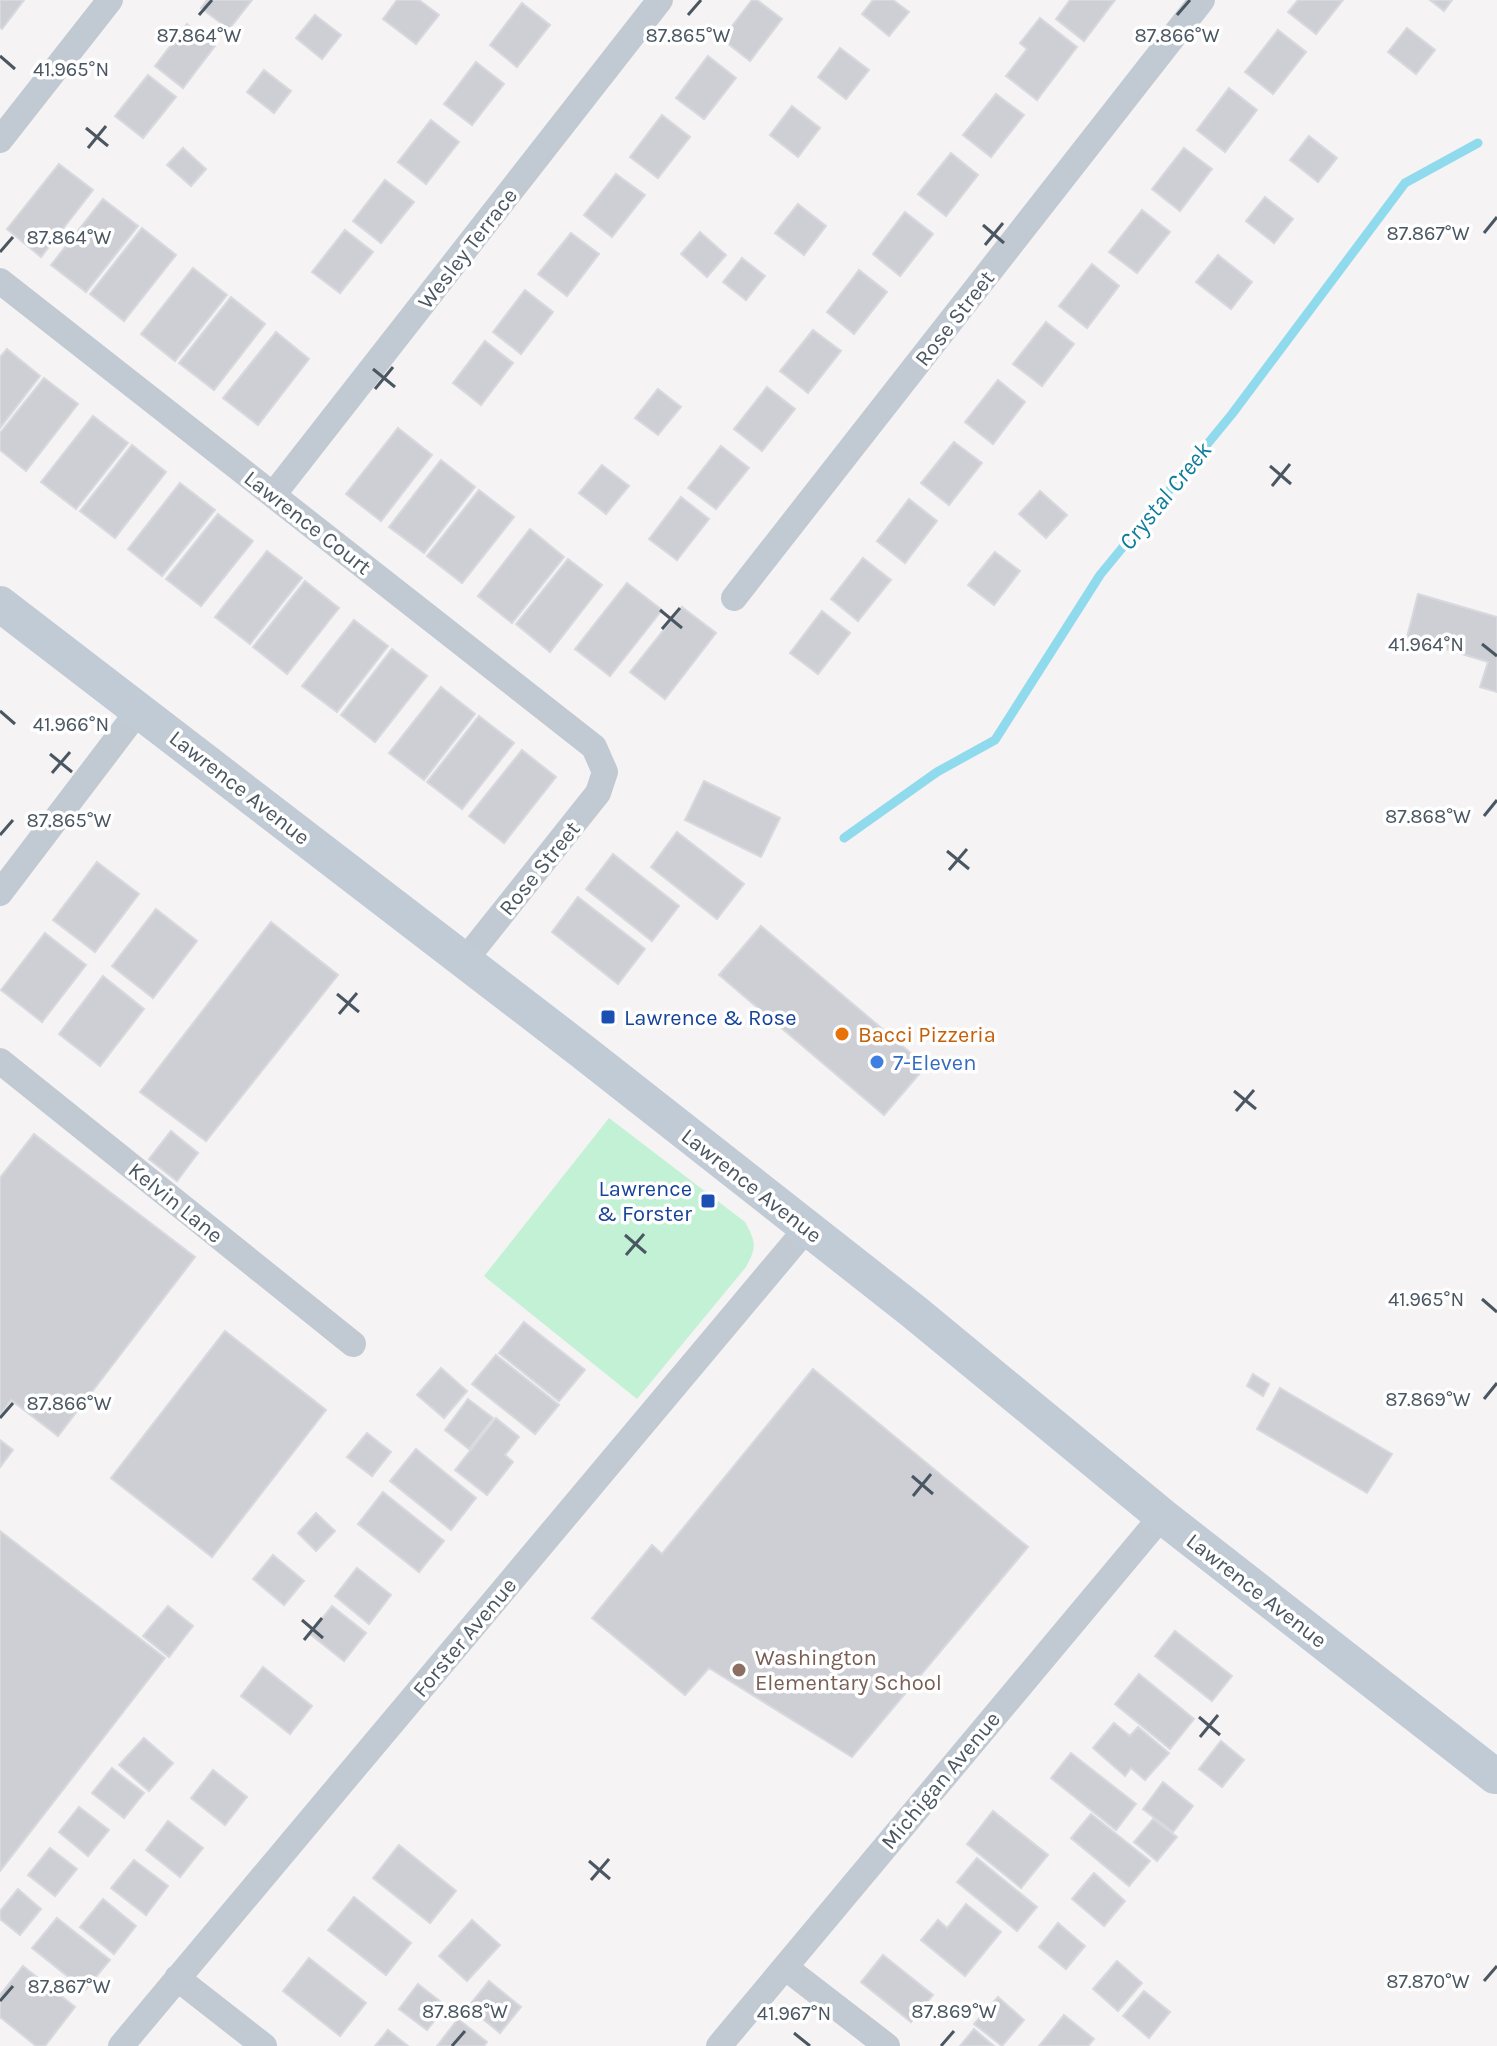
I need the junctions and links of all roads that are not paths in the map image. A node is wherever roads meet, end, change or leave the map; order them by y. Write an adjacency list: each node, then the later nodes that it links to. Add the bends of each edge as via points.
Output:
1 (110, 0): 4 (street)
2 (660, 0): 6 (street, Wesley Terrace)
3 (1202, 0): 7 (street, Rose Street)
4 (0, 140)
5 (0, 281): 6 (street, Lawrence Court)
6 (273, 495): 10 (street, Lawrence Court, via 594,747)
7 (734, 598)
8 (0, 604): 9 (main road, Lawrence Avenue)
9 (139, 710): 11 (street); 12 (main road, Lawrence Avenue)
10 (605, 772): 12 (street, Rose Street, via 598,793)
11 (0, 893)
12 (465, 960): 14 (main road, Lawrence Avenue)
13 (0, 1061): 15 (street, Kelvin Lane)
14 (807, 1228): 16 (main road, Lawrence Avenue); 19 (street, Forster Avenue)
15 (353, 1344)
16 (1162, 1516): 17 (main road, Lawrence Avenue); 18 (street, Michigan Avenue)
17 (1495, 1776)
18 (786, 1968): 22 (street, Michigan Avenue); 23 (street)
19 (177, 1978): 20 (street, Forster Avenue); 21 (street)
20 (121, 2046)
21 (264, 2046)
22 (719, 2046)
23 (887, 2046)

